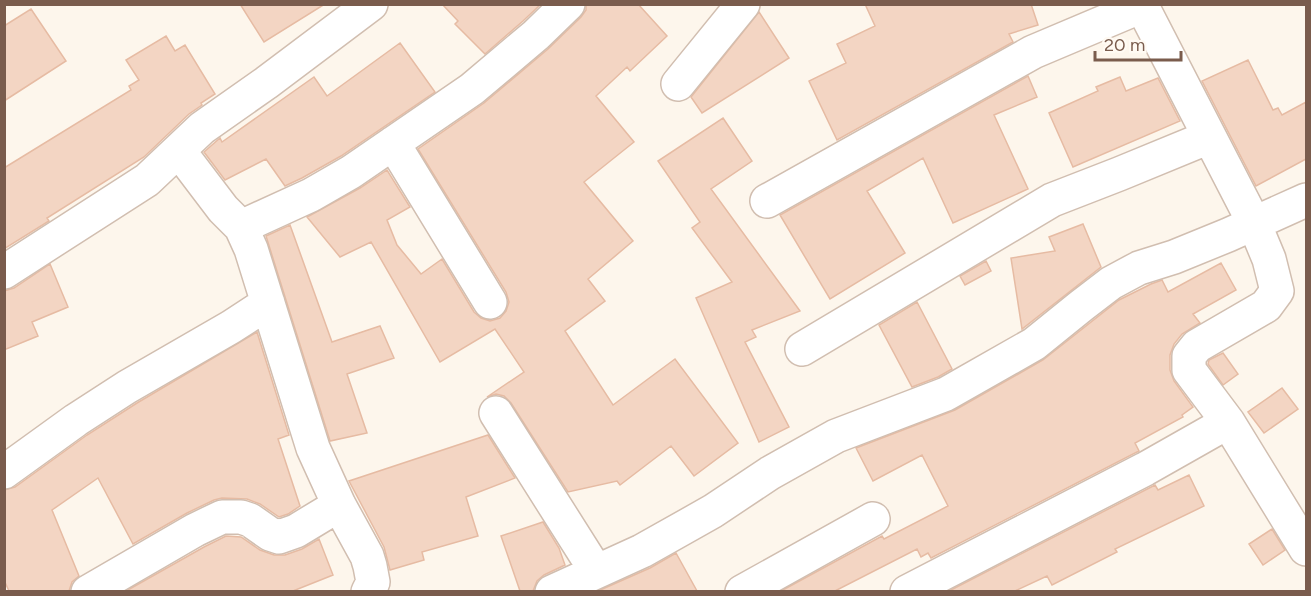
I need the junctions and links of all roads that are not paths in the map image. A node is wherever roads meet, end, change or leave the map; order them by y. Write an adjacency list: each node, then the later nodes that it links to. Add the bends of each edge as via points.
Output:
1 (371, 4): 8 (street, via 202,128)
2 (568, 4): 7 (street, via 472,89)
3 (743, 4): 5 (street)
4 (1141, 5): 6 (street); 10 (street, via 1033,52)
5 (678, 84)
6 (1209, 137): 11 (street); 16 (street, via 1052,200)
7 (393, 143): 12 (street, via 311,195); 14 (street)
8 (179, 151): 12 (street); 13 (street, via 147,180)
9 (1306, 200): 11 (street)
10 (767, 201)
11 (1254, 223): 18 (street, via 1277,291 1266,306 1197,346 1190,356 1189,370); 23 (street, via 1139,268 1111,283 1034,344 946,394 836,436 642,551)
12 (241, 227): 15 (street)
13 (4, 272)
14 (490, 302)
15 (268, 303): 19 (street, via 127,387); 20 (street, via 313,448)
16 (802, 349)
17 (496, 413): 23 (street)
18 (1228, 422): 22 (street); 28 (street)
19 (4, 472)
20 (339, 505): 24 (street, via 279,537 250,520 222,517); 25 (street, via 367,556 373,582)
21 (873, 519): 27 (street)
22 (1306, 549)
23 (596, 571): 26 (street)
24 (88, 591)
25 (368, 591)
26 (552, 591)
27 (742, 591)
28 (907, 591)

